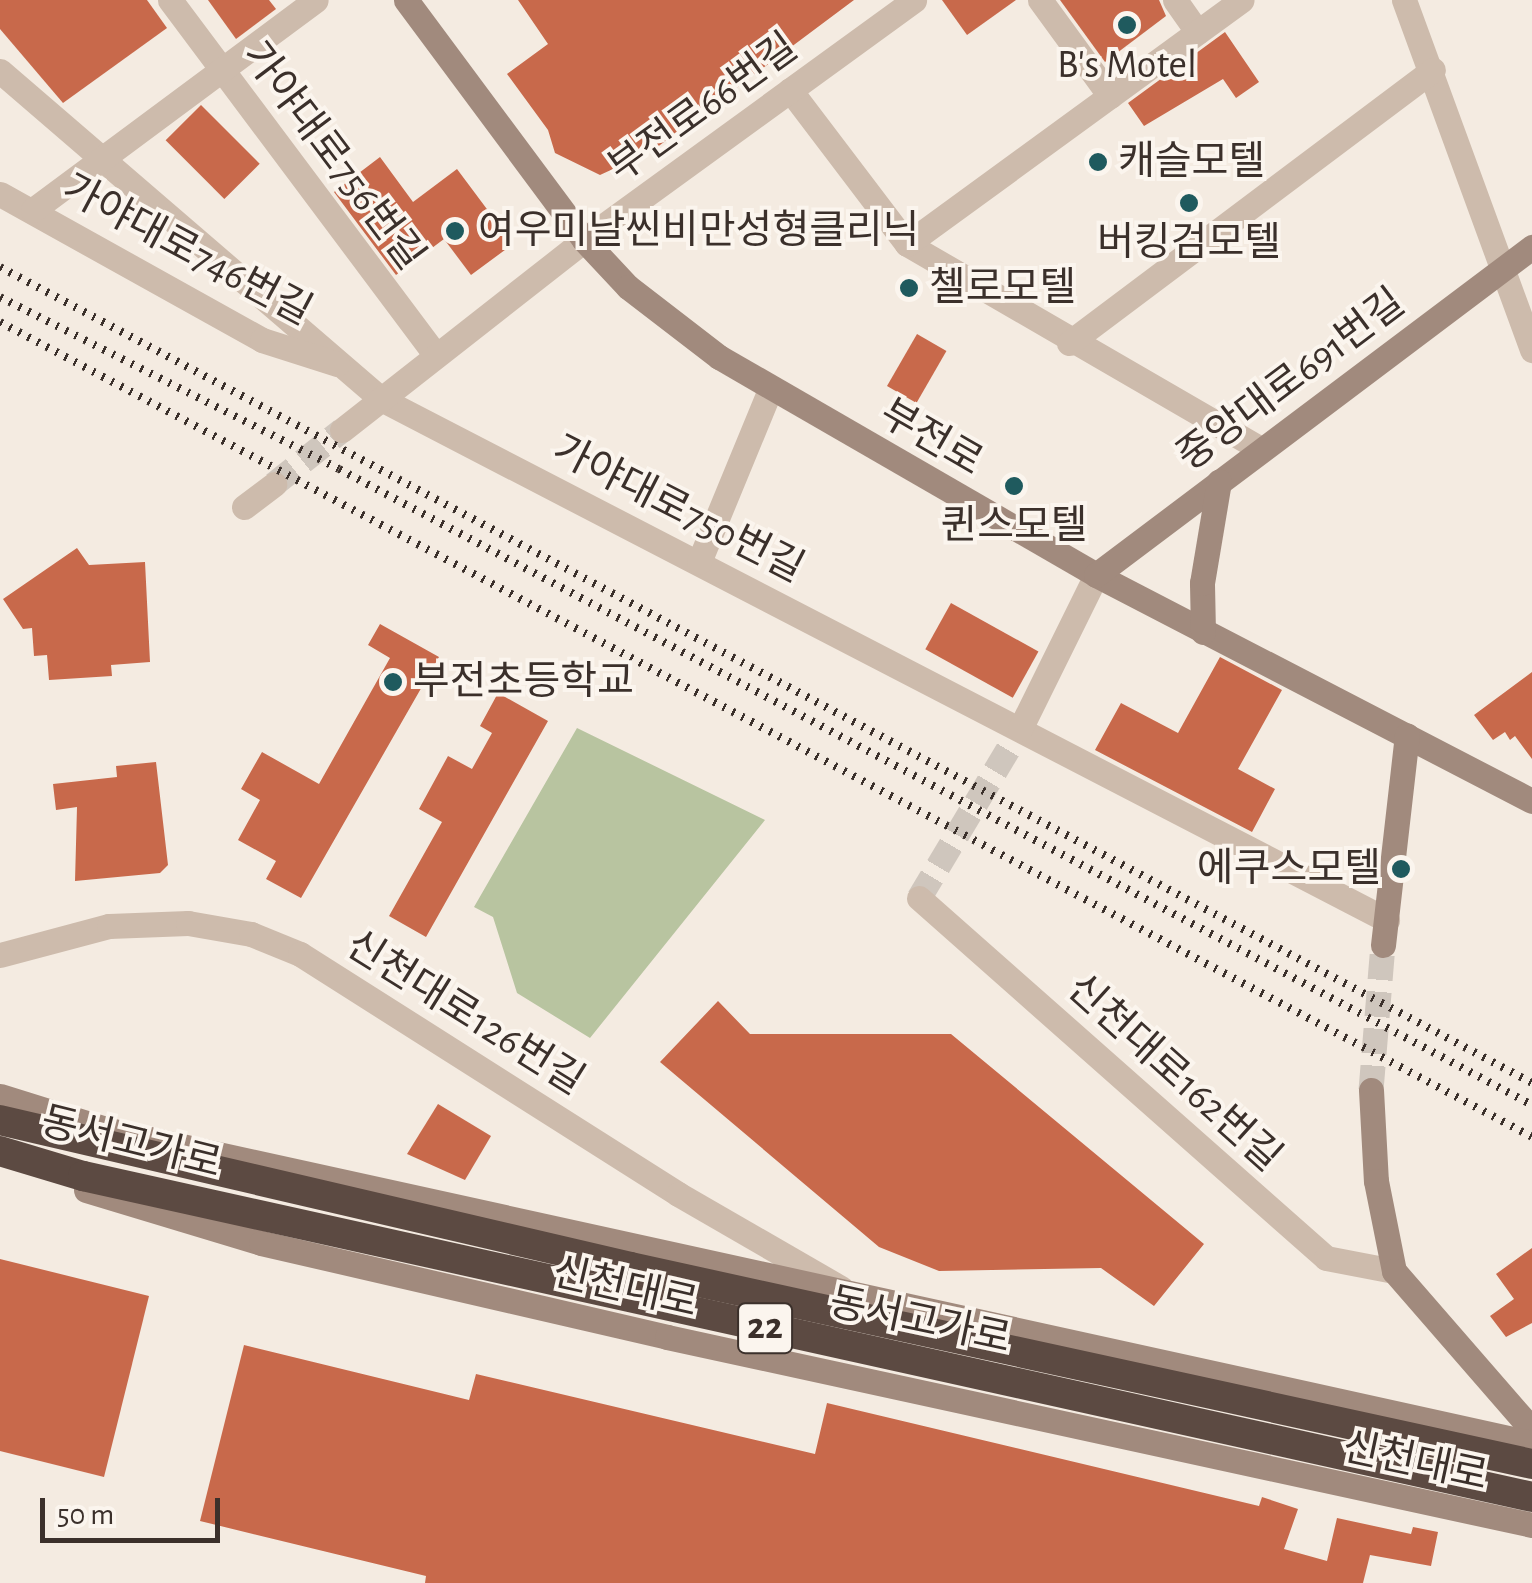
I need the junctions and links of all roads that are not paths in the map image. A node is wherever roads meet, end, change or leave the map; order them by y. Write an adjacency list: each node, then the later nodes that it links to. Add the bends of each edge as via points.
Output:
1 (170, 0): 10 (street, 가야대로756번길)
2 (316, 0): 10 (street)
3 (406, 0): 18 (main road, 부전로)
4 (914, 0): 13 (street, 부전로66번길)
5 (1040, 0): 14 (street)
6 (1175, 0): 9 (street)
7 (1241, 0): 9 (street)
8 (1404, 0): 11 (street)
9 (1198, 32): 14 (street)
10 (221, 68): 15 (street); 24 (street, 가야대로756번길)
11 (1434, 70): 21 (street); 22 (street)
12 (0, 71): 15 (street, 가야대로750번길)
13 (790, 90): 18 (street, 부전로66번길); 19 (street)
14 (1116, 91): 19 (street)
15 (101, 158): 17 (street); 25 (street, 가야대로750번길)
16 (0, 194): 17 (street, 가야대로746번길)
17 (33, 210): 25 (street, 가야대로746번길, via 262,340)
18 (584, 240): 24 (street, 부전로66번길); 26 (main road, 부전로, via 628,287)
19 (907, 244): 22 (street)
20 (1532, 247): 21 (main road, 중앙대로691번길)
21 (1500, 270): 23 (street); 29 (main road, 중앙대로691번길)
22 (1068, 343): 29 (street)
23 (1532, 350)
24 (436, 356): 27 (street, 부전로66번길)
25 (342, 365): 27 (street, 가야대로750번길)
26 (770, 390): 33 (street); 34 (main road, 부전로)
27 (381, 399): 28 (street, 부전로66번길); 33 (street, 가야대로750번길)
28 (342, 430)
29 (1261, 449): 30 (main road, 중앙대로691번길)
30 (1218, 481): 34 (main road, 중앙대로691번길); 35 (main road, via 1202,583)
31 (274, 484): 32 (street)
32 (244, 507)
33 (699, 562): 36 (street, 가야대로750번길)
34 (1096, 575): 35 (main road, 부전로); 36 (street)
35 (1204, 632): 37 (main road, 부전로)
36 (1020, 729): 40 (street, 가야대로750번길)
37 (1406, 736): 38 (main road, 부전로); 40 (main road)
38 (1532, 802)
39 (919, 898): 47 (street, 신천대로162번길, via 1326,1258)
40 (1385, 932)
41 (0, 955): 48 (street, 신천대로126번길, via 109,926 188,923 251,934 300,954 678,1194)
42 (1371, 1090): 47 (main road, via 1376,1180)
43 (0, 1096): 48 (main road, 신천대로, via 108,1130)
44 (0, 1120): 51 (highway, 동서고가로 / 22, via 630,1267)
45 (0, 1151): 52 (highway, 동서고가로 / 22, via 83,1176)
46 (0, 1164): 53 (main road, 신천대로, via 262,1242)
47 (1394, 1270): 49 (main road)
48 (854, 1296): 50 (main road, 신천대로)
49 (1532, 1430)
50 (1532, 1444)
51 (1532, 1464)
52 (1532, 1497)
53 (1532, 1525)

